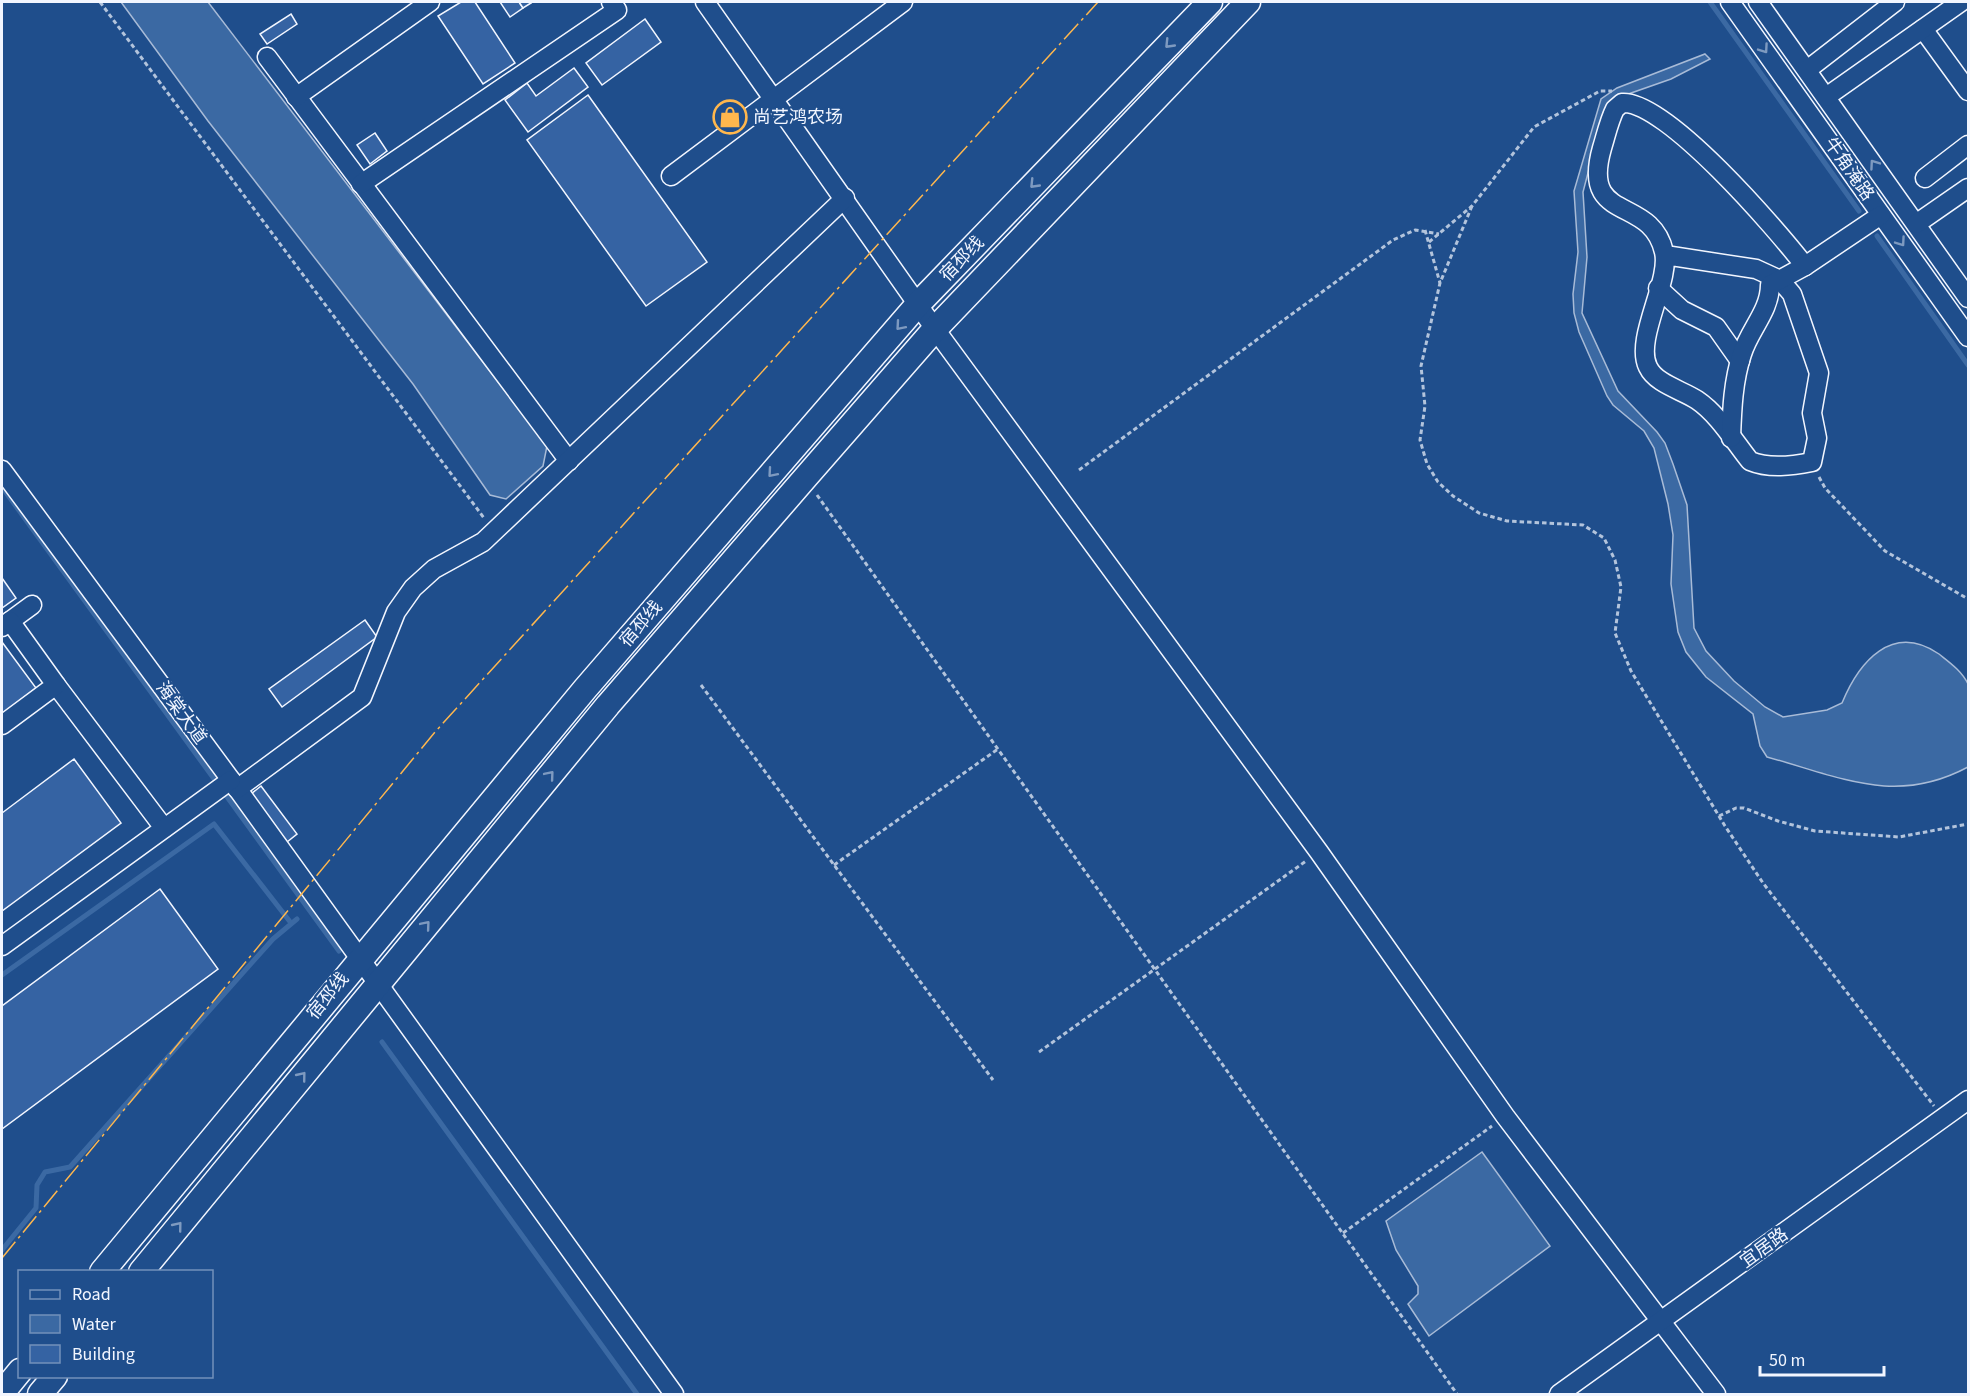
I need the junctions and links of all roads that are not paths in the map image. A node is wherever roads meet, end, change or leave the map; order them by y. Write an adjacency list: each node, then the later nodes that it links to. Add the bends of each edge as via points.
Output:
1 (430, 2): 15 (street)
2 (611, 2): 21 (street, via 617,10)
3 (705, 2): 17 (street)
4 (903, 2): 17 (street)
5 (1210, 2): 31 (main road, 宿邳线, one-way to 31)
6 (1248, 2): 32 (main road, 宿邳线)
7 (1730, 2): 24 (street, 牛角淹路, one-way to 24)
8 (1758, 2): 13 (street, 牛角淹路)
9 (1895, 2): 13 (street)
10 (1961, 2): 11 (street)
11 (1923, 28): 14 (street); 16 (street)
12 (267, 57): 15 (street)
13 (1807, 70): 16 (street, 牛角淹路)
14 (1968, 91)
15 (296, 97): 21 (street)
16 (1826, 97): 25 (street, 牛角淹路, one-way to 16)
17 (775, 100): 19 (street); 23 (street)
18 (1968, 146): 20 (street)
19 (671, 176)
20 (1925, 178)
21 (361, 184): 36 (street)
22 (1968, 188): 25 (street)
23 (845, 198): 31 (street); 36 (street)
24 (1881, 215): 27 (street); 33 (street, 牛角淹路, one-way to 33)
25 (1916, 224): 30 (street, 牛角淹路)
26 (1665, 255): 27 (street, via 1656,231 1639,216 1608,199 1597,182 1597,166 1611,117 1622,103 1642,106 1740,188); 28 (street, via 1756,269); 29 (street)
27 (1805, 266): 28 (street)
28 (1780, 280): 34 (street, via 1770,285 1770,297); 35 (street, via 1792,294 1819,373 1812,413 1817,438 1812,462 1760,465 1750,461)
29 (1658, 288): 34 (street, via 1682,310 1716,327); 35 (street, via 1645,350 1648,368 1698,400)
30 (1968, 296)
31 (919, 303): 32 (street); 45 (main road, 宿邳线, one-way to 45)
32 (935, 329): 46 (main road, 宿邳线, one-way to 32, via 608,705); 50 (street, via 1318,852 1505,1116)
33 (1968, 337)
34 (1740, 361): 35 (street)
35 (1731, 438)
36 (568, 461): 42 (street, via 483,542 434,568 413,588 396,612 362,697)
37 (2, 470): 42 (street, 海棠大道)
38 (32, 605): 39 (street)
39 (6, 624): 40 (street)
40 (56, 685): 41 (street); 43 (street)
41 (2, 725)
42 (227, 786): 43 (street); 45 (street, 海棠大道)
43 (164, 828): 44 (street)
44 (2, 946)
45 (358, 959): 46 (street, 海棠大道); 48 (main road, 宿邳线)
46 (377, 984): 49 (main road, 宿邳线, one-way to 46); 55 (street, 海棠大道)
47 (1968, 1100): 50 (street, 宜居路)
48 (104, 1270)
49 (143, 1270)
50 (1661, 1323): 56 (street, 宜居路); 57 (street)
51 (18, 1373): 53 (main road)
52 (54, 1378): 54 (main road)
53 (2, 1393)
54 (40, 1395)
55 (674, 1395)
56 (1559, 1395)
57 (1716, 1395)

